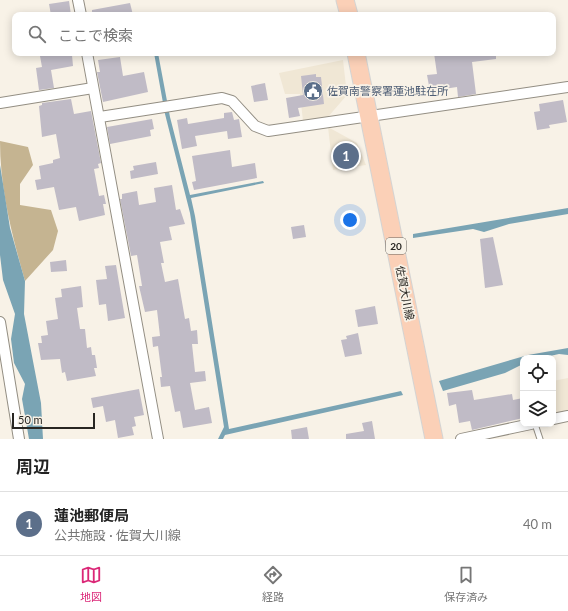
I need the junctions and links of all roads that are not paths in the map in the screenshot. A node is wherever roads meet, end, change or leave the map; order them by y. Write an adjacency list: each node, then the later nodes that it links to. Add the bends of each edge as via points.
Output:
1 (78, 0): 3 (street)
2 (346, 0): 4 (main road)
3 (80, 12)
4 (348, 12)
5 (88, 56): 8 (street)
6 (357, 56): 10 (main road, 佐賀大川線 / 20)
7 (568, 87): 10 (street)
8 (93, 88): 9 (street); 11 (street)
9 (0, 103)
10 (370, 115): 11 (street, via 268,131 255,126 232,101 222,98); 19 (main road, 佐賀大川線 / 20)
11 (100, 116): 18 (street)
12 (0, 322): 17 (street)
13 (568, 416): 14 (street)
14 (556, 418)
15 (520, 426): 20 (street)
16 (535, 427): 21 (lane)
17 (20, 439)
18 (158, 439)
19 (434, 439)
20 (461, 439)
21 (540, 439)

